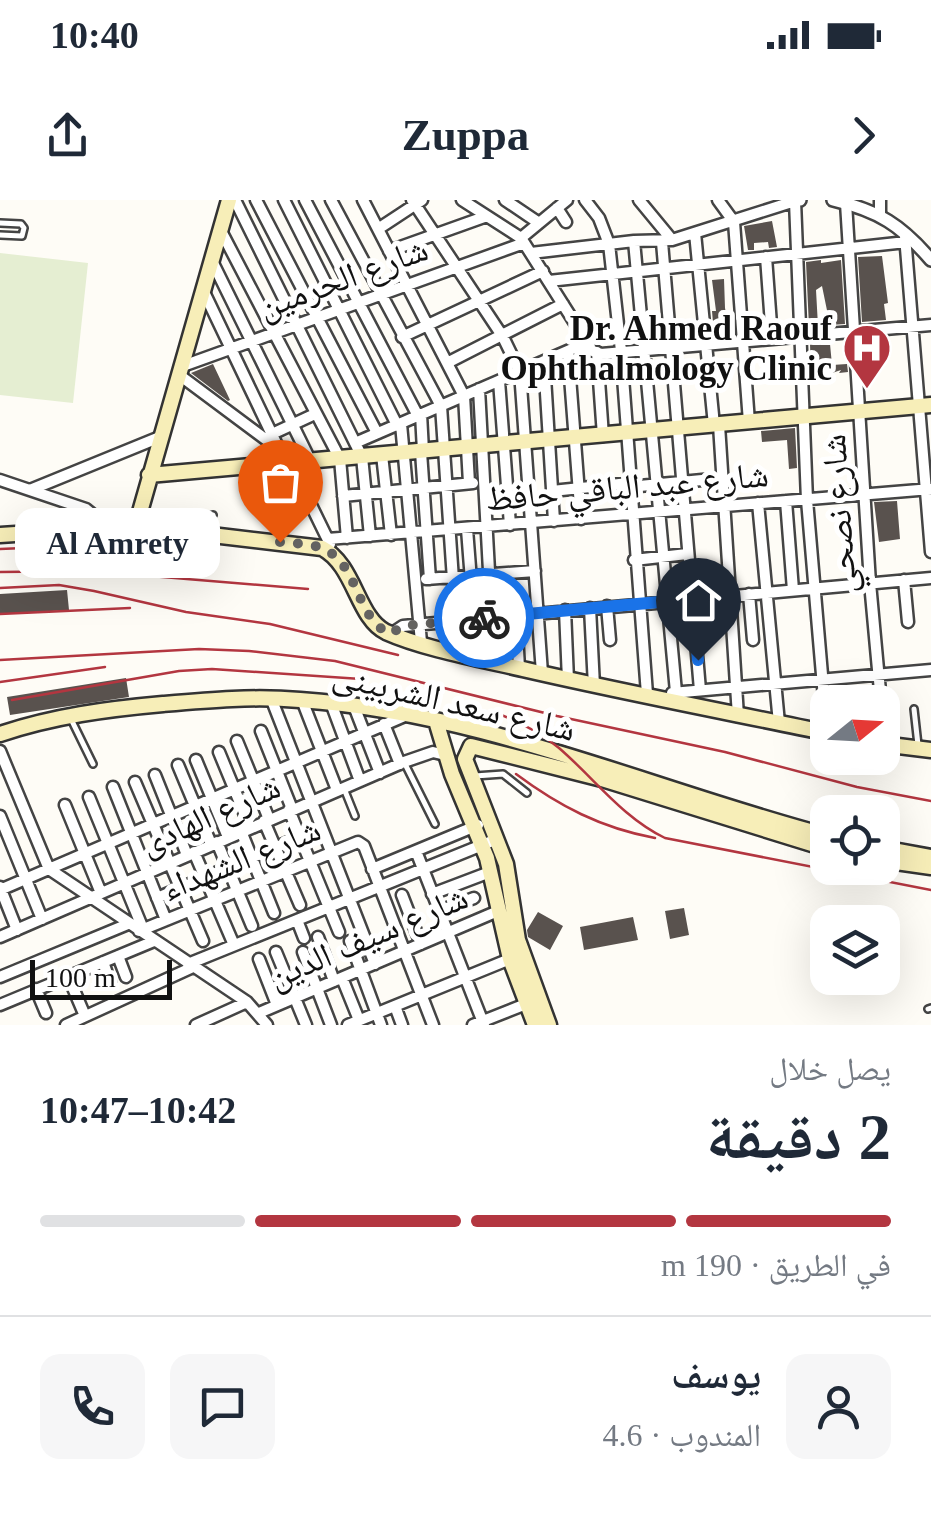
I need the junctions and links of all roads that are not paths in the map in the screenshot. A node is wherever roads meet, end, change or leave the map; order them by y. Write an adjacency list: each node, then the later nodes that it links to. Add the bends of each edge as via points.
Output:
1 (255, 200): 14 (street); 53 (street)
2 (284, 200): 52 (street)
3 (306, 200): 50 (street)
4 (331, 200): 48 (street)
5 (362, 200): 24 (street)
6 (462, 200): 18 (street)
7 (505, 200): 22 (street)
8 (585, 200): 31 (street)
9 (639, 200): 30 (street)
10 (718, 200): 20 (street)
11 (796, 200): 20 (street); 35 (street)
12 (880, 200): 17 (street)
13 (416, 201): 24 (street); 25 (street)
14 (234, 202): 23 (main road); 54 (street)
15 (840, 202): 17 (street); 33 (street, شارع نصحي)
16 (563, 203): 19 (street); 22 (street, شارع الحرمين)
17 (880, 215): 28 (street)
18 (487, 216): 25 (street); 32 (street)
19 (566, 222)
20 (734, 222): 26 (street); 38 (street)
21 (0, 223): 27 (lane, via 24,228 22,236)
22 (539, 223): 32 (street, شارع الحرمين)
23 (220, 229): 37 (main road); 59 (street)
24 (378, 229): 34 (street)
25 (435, 234): 34 (street); 41 (street)
26 (695, 234): 30 (street); 40 (street)
27 (0, 235)
28 (905, 236): 33 (street); 39 (street); 57 (street)
29 (634, 241): 30 (street); 31 (street); 43 (street)
30 (667, 241): 42 (street)
31 (609, 244): 32 (street); 44 (street)
32 (526, 245): 41 (street, شارع الحرمين); 45 (street)
33 (849, 248): 35 (street); 58 (street, شارع نصحي)
34 (389, 251): 46 (street)
35 (795, 254): 36 (street); 60 (street)
36 (766, 257): 38 (street); 63 (street)
37 (212, 260): 47 (main road); 64 (street)
38 (737, 260): 40 (street); 65 (street)
39 (931, 260)
40 (698, 264): 42 (street); 66 (street)
41 (456, 267): 46 (street, شارع الحرمين); 49 (street)
42 (664, 268): 43 (street); 67 (street)
43 (637, 271): 44 (street); 69 (street)
44 (612, 274): 45 (street); 72 (street)
45 (546, 276): 49 (street); 51 (street)
46 (406, 285): 48 (street, شارع الحرمين); 55 (street)
47 (203, 290): 68 (street); 75 (main road)
48 (380, 294): 50 (street, شارع الحرمين); 61 (street)
49 (478, 300): 55 (street); 62 (street)
50 (359, 302): 52 (street, شارع الحرمين); 84 (street)
51 (564, 304): 62 (street); 70 (street)
52 (338, 309): 53 (street, شارع الحرمين); 87 (street)
53 (316, 317): 54 (street, شارع الحرمين); 93 (street)
54 (296, 324): 59 (street, شارع الحرمين); 103 (street)
55 (427, 324): 61 (street); 74 (street)
56 (931, 325): 57 (street)
57 (912, 326): 58 (street); 81 (street)
58 (854, 331): 60 (street); 82 (street, شارع نصحي)
59 (274, 332): 64 (street, شارع الحرمين); 83 (street)
60 (800, 336): 63 (street); 85 (street)
61 (402, 337): 80 (street)
62 (503, 337): 74 (street); 76 (street)
63 (772, 338): 65 (street)
64 (251, 340): 68 (street, شارع الحرمين); 88 (street)
65 (743, 340): 66 (street); 86 (street)
66 (706, 344): 67 (street); 89 (street)
67 (671, 347): 69 (street); 90 (street)
68 (231, 348): 75 (street, شارع الحرمين); 92 (street)
69 (644, 349): 72 (street); 91 (street)
70 (593, 350): 71 (street); 72 (street); 95 (street)
71 (568, 351): 73 (street); 97 (street)
72 (621, 352): 94 (street)
73 (544, 361): 76 (street); 98 (street)
74 (447, 363): 79 (street)
75 (180, 371): 96 (main road); 102 (street)
76 (520, 372): 77 (street); 99 (street)
77 (499, 381): 78 (street); 100 (street)
78 (479, 389): 79 (street); 101 (street)
79 (464, 396): 80 (street); 101 (street)
80 (441, 406): 84 (street); 104 (street)
81 (925, 406): 82 (main road); 122 (street)
82 (860, 411): 85 (main road); 128 (street, شارع نصحي)
83 (315, 414): 88 (street); 108 (street)
84 (420, 415): 87 (street); 105 (street)
85 (803, 416): 86 (main road); 130 (street)
86 (749, 422): 89 (main road)
87 (399, 424): 93 (street); 106 (street)
88 (293, 425): 92 (street); 109 (street)
89 (716, 425): 90 (main road); 112 (street)
90 (678, 429): 91 (main road); 115 (street)
91 (651, 432): 94 (main road); 117 (street)
92 (272, 434): 102 (street)
93 (377, 434): 103 (street)
94 (625, 434): 95 (main road); 118 (street)
95 (602, 436): 97 (main road)
96 (160, 438): 111 (main road); 123 (street)
97 (575, 438): 98 (main road); 121 (street)
98 (549, 440): 99 (main road); 125 (street)
99 (525, 442): 100 (main road); 142 (street)
100 (504, 444): 101 (main road); 143 (street)
101 (474, 447): 104 (main road); 114 (street); 116 (street)
102 (280, 450): 110 (street)
103 (359, 450): 107 (main road); 108 (main road); 127 (street)
104 (444, 450): 105 (main road); 119 (street)
105 (422, 451): 106 (main road); 120 (street)
106 (404, 453): 107 (main road); 124 (street)
107 (382, 455): 126 (street)
108 (340, 459): 109 (main road); 129 (street)
109 (311, 462): 110 (main road)
110 (291, 464): 111 (main road); 156 (street)
111 (149, 475): 144 (main road)
112 (722, 478): 115 (street); 133 (street)
113 (0, 480): 123 (street)
114 (484, 482): 116 (street); 145 (street)
115 (682, 482): 117 (street); 134 (street)
116 (469, 483): 119 (street)
117 (655, 484): 118 (street); 135 (street)
118 (629, 485): 121 (street); 139 (street)
119 (444, 486): 120 (street); 148 (street)
120 (423, 488): 124 (street); 150 (street)
121 (578, 488): 125 (street); 140 (street)
122 (928, 489): 128 (street, شارع عبد الباقي حافظ); 157 (street)
123 (30, 490): 146 (street, via 86,509)
124 (407, 490): 126 (street); 151 (street)
125 (552, 491): 141 (street)
126 (386, 492): 127 (street); 153 (street)
127 (366, 494): 129 (street); 136 (street)
128 (864, 494): 130 (street, شارع عبد الباقي حافظ); 170 (street, شارع نصحي)
129 (344, 496): 138 (street)
130 (807, 500): 131 (street, شارع عبد الباقي حافظ); 171 (street)
131 (786, 501): 132 (street, شارع عبد الباقي حافظ); 172 (street)
132 (758, 503): 133 (street, شارع عبد الباقي حافظ); 173 (street)
133 (724, 506): 134 (street, شارع عبد الباقي حافظ); 175 (street)
134 (684, 510): 135 (street, شارع عبد الباقي حافظ); 158 (street)
135 (658, 513): 139 (street, شارع عبد الباقي حافظ); 159 (street)
136 (368, 514): 138 (street); 154 (street)
137 (213, 515): 149 (lane)
138 (345, 515): 155 (street)
139 (631, 515): 140 (street, شارع عبد الباقي حافظ); 161 (street)
140 (581, 519): 141 (street, شارع عبد الباقي حافظ)
141 (554, 522): 142 (street, شارع عبد الباقي حافظ)
142 (532, 523): 143 (street, شارع عبد الباقي حافظ); 162 (street)
143 (510, 525): 145 (street, شارع عبد الباقي حافظ)
144 (136, 526): 146 (main road); 149 (main road)
145 (486, 527): 147 (street, شارع عبد الباقي حافظ); 163 (street)
146 (98, 528): 152 (main road)
147 (467, 529): 148 (street, شارع عبد الباقي حافظ); 164 (street)
148 (447, 530): 150 (street, شارع عبد الباقي حافظ); 165 (street)
149 (182, 531): 160 (main road, via 312,546)
150 (426, 532): 151 (street, شارع عبد الباقي حافظ); 166 (street)
151 (411, 533): 153 (street, شارع عبد الباقي حافظ); 168 (street)
152 (0, 535)
153 (390, 535): 154 (street, شارع عبد الباقي حافظ)
154 (370, 536): 155 (street, شارع عبد الباقي حافظ)
155 (347, 538): 156 (street, شارع عبد الباقي حافظ)
156 (328, 539): 160 (street)
157 (931, 552)
158 (688, 554): 159 (street); 176 (street)
159 (662, 557): 161 (street); 177 (street)
160 (338, 558): 189 (main road, via 374,623)
161 (634, 560): 178 (street)
162 (535, 570): 163 (street); 182 (street)
163 (489, 574): 164 (street); 184 (street)
164 (471, 576): 165 (street); 185 (street)
165 (451, 577): 166 (street); 186 (street)
166 (430, 578): 168 (street)
167 (931, 578): 169 (street)
168 (415, 580): 188 (street)
169 (904, 580): 170 (street); 187 (street)
170 (870, 583): 171 (street); 198 (street, شارع نصحي)
171 (814, 588): 172 (street); 200 (street)
172 (793, 590): 173 (street)
173 (766, 592): 174 (street); 201 (street)
174 (749, 594): 175 (street); 191 (street)
175 (731, 596): 176 (street); 205 (street)
176 (692, 599): 177 (street); 206 (street)
177 (666, 601): 178 (street); 207 (street)
178 (638, 604): 179 (street); 208 (street)
179 (607, 606): 180 (street); 190 (street)
180 (590, 608): 181 (street); 204 (street)
181 (565, 610): 182 (street); 199 (street)
182 (538, 612): 183 (street); 197 (street)
183 (516, 615): 184 (street); 195 (street)
184 (491, 617): 185 (street); 194 (street)
185 (474, 619): 186 (street)
186 (455, 621): 188 (street); 193 (street)
187 (908, 622)
188 (419, 624): 189 (street); 192 (street)
189 (390, 634): 192 (main road)
190 (610, 640)
191 (752, 640)
192 (421, 642): 193 (main road)
193 (458, 652): 194 (main road)
194 (494, 662): 195 (main road)
195 (519, 668): 197 (main road)
196 (931, 670): 198 (street)
197 (542, 674): 199 (main road)
198 (878, 674): 200 (street); 203 (street, شارع نصحي)
199 (568, 680): 204 (main road)
200 (822, 680): 201 (street); 202 (street)
201 (775, 684): 205 (street); 218 (street)
202 (823, 685)
203 (879, 685)
204 (594, 686): 208 (main road)
205 (736, 687): 206 (street); 216 (street)
206 (700, 690): 207 (street)
207 (676, 692): 208 (street)
208 (652, 695): 216 (main road)
209 (272, 698): 210 (main road, شارع سعد الشربينى); 214 (main road, شارع سعد الشربينى); 235 (street)
210 (302, 700): 211 (main road, شارع سعد الشربينى); 230 (street)
211 (331, 703): 212 (main road, شارع سعد الشربينى); 225 (street)
212 (354, 706): 215 (main road, شارع سعد الشربينى); 223 (street)
213 (914, 709): 228 (lane)
214 (69, 715): 224 (main road, شارع سعد الشربينى); 236 (lane)
215 (408, 715): 217 (main road, شارع سعد الشربينى); 219 (street)
216 (738, 716): 218 (main road)
217 (436, 721): 220 (main road, شارع سعد الشربينى); 232 (main road)
218 (778, 723): 221 (main road)
219 (384, 724): 223 (street); 237 (street)
220 (468, 729): 232 (main road); 233 (main road, شارع سعد الشربينى)
221 (810, 730)
222 (261, 731): 240 (street)
223 (364, 732): 225 (street); 241 (street)
224 (0, 734)
225 (345, 740): 230 (street); 245 (street)
226 (238, 741): 244 (street)
227 (900, 746): 228 (main road)
228 (925, 749)
229 (0, 751): 239 (street)
230 (322, 751): 235 (street); 249 (street)
231 (219, 752): 248 (street)
232 (445, 755): 237 (street, شارع الهادى, via 433,752); 264 (main road)
233 (553, 759): 243 (main road, شارع سعد الشربينى, via 475,745 466,753); 266 (main road, شارع سعد الشربينى); 271 (main road, شارع سعد الشربينى)
234 (196, 760): 252 (street)
235 (296, 762): 240 (street); 253 (street)
236 (94, 764)
237 (402, 764): 241 (street, شارع الهادى); 263 (lane)
238 (178, 765): 255 (street)
239 (3, 770): 287 (street)
240 (276, 770): 244 (street); 256 (street)
241 (380, 772): 245 (street, شارع الهادى)
242 (156, 775): 257 (street)
243 (472, 776): 250 (lane, via 503,774); 260 (main road)
244 (253, 780): 248 (street); 259 (street)
245 (360, 781): 249 (street, شارع الهادى)
246 (135, 782): 262 (street)
247 (113, 787): 267 (street)
248 (234, 788): 252 (street); 265 (street)
249 (340, 789): 253 (street, شارع الهادى); 258 (lane)
250 (528, 793)
251 (88, 796): 272 (street)
252 (212, 798): 255 (street); 270 (street)
253 (312, 801): 256 (street, شارع الهادى); 275 (street)
254 (66, 805): 278 (street)
255 (195, 806): 257 (street); 270 (street)
256 (291, 810): 259 (street, شارع الهادى); 268 (street)
257 (171, 816): 262 (street); 279 (street)
258 (355, 816)
259 (266, 820): 265 (street, شارع الهادى); 274 (street)
260 (490, 820): 264 (street); 269 (main road)
261 (1, 824): 294 (street)
262 (152, 824): 267 (street); 283 (street)
263 (435, 824)
264 (475, 826): 273 (main road); 276 (street)
265 (245, 829): 270 (street, شارع الهادى); 280 (street)
266 (810, 831)
267 (131, 833): 272 (street); 292 (street)
268 (300, 837): 274 (street); 282 (street)
269 (498, 838): 273 (street); 370 (main road, via 518,940)
270 (219, 841): 279 (street, شارع الهادى); 286 (street)
271 (810, 842)
272 (108, 843): 278 (street); 296 (street)
273 (482, 844): 289 (street); 291 (main road)
274 (275, 848): 280 (street); 290 (street)
275 (331, 851): 282 (street, شارع الشهداء); 288 (street, شارع الشهداء, via 354,842 364,846); 305 (street)
276 (416, 851): 288 (street); 289 (street)
277 (900, 852): 281 (main road)
278 (85, 853): 287 (street); 303 (street)
279 (190, 853): 283 (street, شارع الهادى); 293 (street)
280 (252, 858): 286 (street); 295 (street)
281 (931, 858)
282 (310, 860): 290 (street, شارع الشهداء); 309 (street)
283 (169, 863): 292 (street, شارع الهادى); 298 (street)
284 (900, 863): 285 (main road)
285 (931, 867)
286 (228, 868): 293 (street); 300 (street)
287 (49, 869): 294 (street); 303 (street)
288 (372, 869): 297 (street)
289 (423, 869): 297 (street); 301 (street)
290 (284, 870): 295 (street, شارع الشهداء); 308 (street)
291 (490, 872): 301 (street); 313 (main road)
292 (147, 873): 296 (street, شارع الهادى); 304 (street)
293 (205, 878): 298 (street); 307 (street)
294 (26, 879): 299 (street); 314 (street)
295 (260, 880): 300 (street, شارع الشهداء); 311 (street)
296 (124, 883): 303 (street, شارع الهادى); 320 (street)
297 (379, 886): 305 (street); 331 (street)
298 (180, 888): 304 (street); 310 (street)
299 (0, 889): 319 (street)
300 (237, 890): 307 (street, شارع الشهداء); 318 (street)
301 (432, 894): 312 (street)
302 (402, 895): 329 (street)
303 (95, 896): 314 (street, شارع الهادى); 317 (street)
304 (157, 898): 315 (street)
305 (350, 898): 309 (street); 338 (street)
306 (474, 898): 312 (street)
307 (214, 899): 310 (street, شارع الشهداء); 330 (street)
308 (300, 905)
309 (329, 907): 316 (street); 321 (street)
310 (189, 910): 315 (street, شارع الشهداء); 327 (street)
311 (274, 912)
312 (440, 912): 322 (street)
313 (498, 912): 322 (street, شارع سيف الدين); 336 (main road)
314 (42, 919): 319 (street, شارع الهادى)
315 (166, 920): 320 (street, شارع الشهداء)
316 (297, 920): 325 (street); 330 (street)
317 (128, 924): 320 (street); 342 (street)
318 (252, 926)
319 (16, 930): 323 (street, شارع الهادى)
320 (141, 930): 326 (street)
321 (339, 932)
322 (448, 933): 329 (street, شارع سيف الدين); 344 (street)
323 (0, 937)
324 (318, 937): 345 (street)
325 (304, 938)
326 (154, 941): 334 (street); 339 (street)
327 (202, 941)
328 (350, 941): 340 (street)
329 (421, 944): 331 (street, شارع سيف الدين)
330 (234, 945): 339 (street)
331 (404, 951): 338 (street, شارع سيف الدين); 349 (street)
332 (276, 952): 350 (street)
333 (303, 952): 347 (street)
334 (118, 956): 337 (street); 343 (street)
335 (259, 959): 354 (street)
336 (510, 959): 344 (street); 353 (main road)
337 (103, 962): 341 (street); 346 (street)
338 (375, 964): 340 (street, شارع سيف الدين)
339 (190, 966): 351 (street); 358 (street)
340 (360, 970): 345 (street, شارع سيف الدين); 359 (street)
341 (68, 976): 348 (street); 358 (street)
342 (0, 977)
343 (126, 977)
344 (466, 977): 349 (street); 361 (street)
345 (338, 979): 347 (street, شارع سيف الدين); 360 (street)
346 (110, 982)
347 (317, 988): 350 (street, شارع سيف الدين); 366 (street)
348 (36, 990): 352 (street); 356 (street)
349 (421, 995): 355 (street); 368 (street)
350 (294, 998): 354 (street, شارع سيف الدين); 365 (street)
351 (247, 1002): 357 (street); 363 (street)
352 (0, 1004)
353 (526, 1004): 361 (street); 369 (main road)
354 (278, 1005): 357 (street, شارع سيف الدين)
355 (395, 1006): 359 (street); 367 (street)
356 (46, 1012)
357 (259, 1013): 364 (street)
358 (85, 1016): 362 (street)
359 (379, 1019): 360 (street)
360 (353, 1023)
361 (480, 1024)
362 (66, 1025)
363 (196, 1025)
364 (267, 1025)
365 (306, 1025)
366 (331, 1025)
367 (402, 1025)
368 (432, 1025)
369 (535, 1025)
370 (550, 1025)

